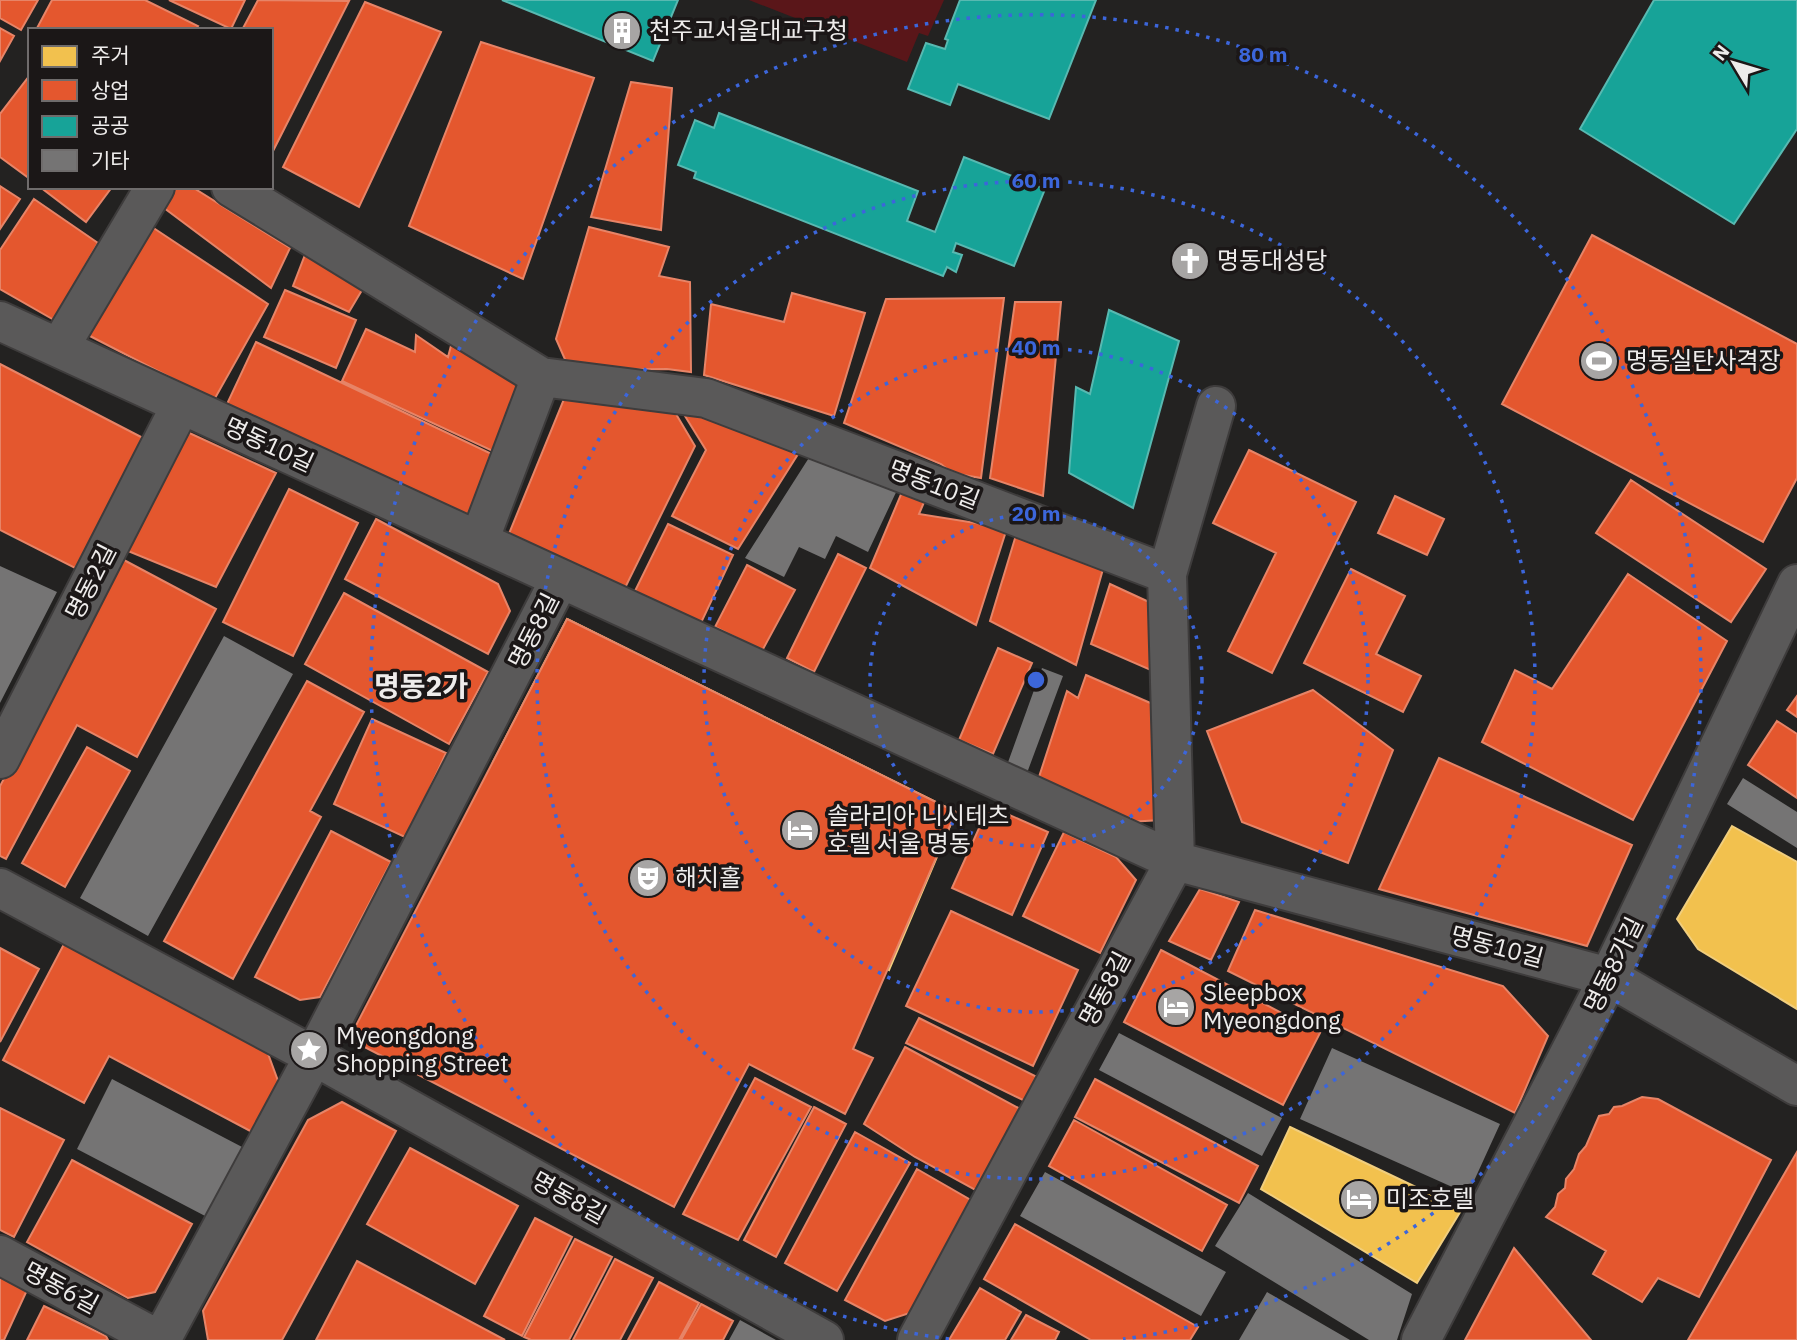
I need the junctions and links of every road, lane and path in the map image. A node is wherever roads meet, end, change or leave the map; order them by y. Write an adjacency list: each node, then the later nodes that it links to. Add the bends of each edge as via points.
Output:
1 (154, 189): 4 (street)
2 (234, 189): 5 (street, 명동10길)
3 (0, 321): 4 (street, 명동10길)
4 (59, 348): 6 (street, 명동10길)
5 (541, 377): 8 (street); 9 (street, 명동10길, via 706,398)
6 (181, 405): 8 (street, 명동10길); 12 (street, 명동2길)
7 (1216, 406): 9 (street)
8 (479, 541): 10 (street, 명동10길)
9 (1167, 574): 13 (street)
10 (561, 579): 13 (street, 명동10길); 16 (street, 명동8길)
11 (1797, 584): 15 (street, 명동8가길)
12 (0, 759)
13 (1175, 861): 15 (street, 명동10길); 21 (street, 명동8길)
14 (0, 888): 16 (street, 명동8길)
15 (1609, 977): 17 (street, 명동10길); 22 (street, 명동8가길)
16 (314, 1056): 19 (street, 명동8길); 20 (street, 명동8길)
17 (1797, 1086)
18 (0, 1255): 19 (street, 명동6길)
19 (160, 1340)
20 (824, 1340)
21 (917, 1340)
22 (1421, 1340)

